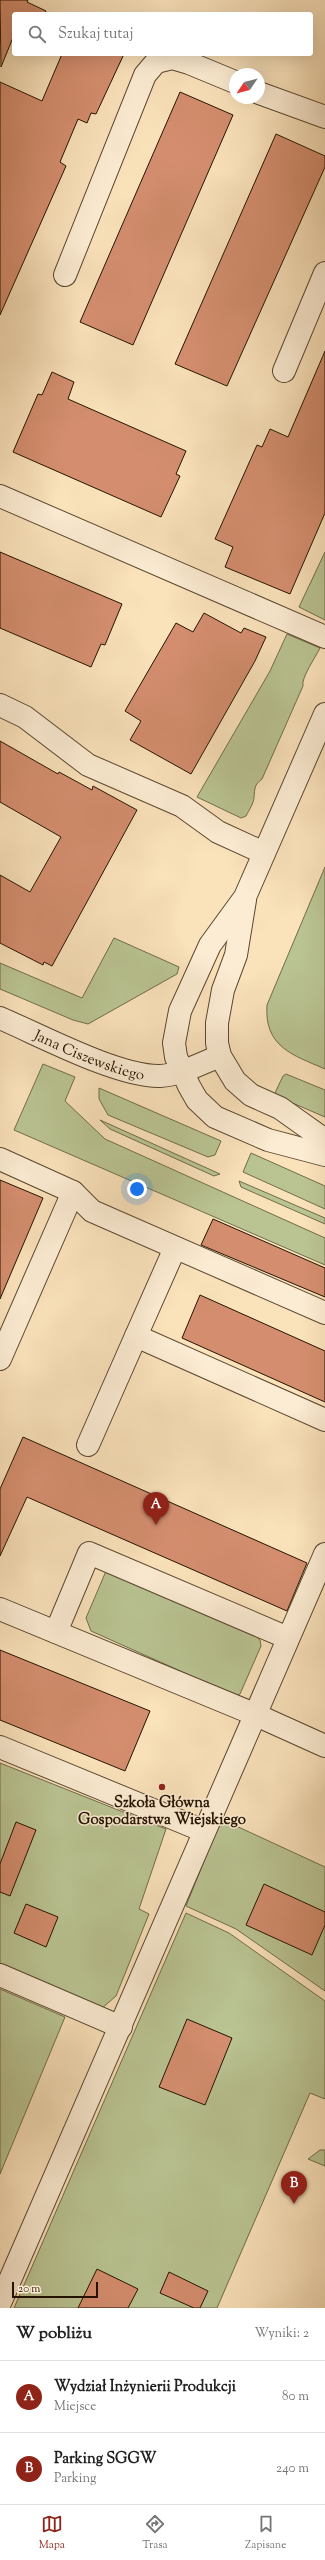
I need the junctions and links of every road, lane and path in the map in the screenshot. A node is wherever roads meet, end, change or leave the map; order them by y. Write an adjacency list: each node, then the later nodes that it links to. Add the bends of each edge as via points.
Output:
1 (229, 80): 5 (street, via 172,58 156,62 146,75)
2 (265, 95): 3 (street)
3 (325, 117)
4 (325, 273): 6 (street)
5 (65, 275)
6 (284, 371)
7 (0, 496): 8 (street)
8 (325, 638)
9 (0, 705): 11 (street, via 25,717 88,765 182,806 218,832)
10 (325, 714): 11 (street)
11 (264, 853): 12 (street)
12 (246, 897): 14 (street, via 236,955 223,990 217,1024); 15 (street, via 210,945 180,1011 174,1043)
13 (0, 1018): 15 (street, Jana Ciszewskiego, via 99,1061 130,1071 160,1076)
14 (220, 1056): 15 (street, Jana Ciszewskiego); 16 (street, via 235,1081 251,1095 280,1108)
15 (182, 1071): 17 (street, via 197,1100 215,1117 268,1140)
16 (325, 1140)
17 (325, 1155)
18 (0, 1159): 19 (street)
19 (72, 1192): 20 (street, via 92,1211); 23 (street)
20 (175, 1248): 21 (street); 22 (street)
21 (325, 1313)
22 (136, 1336): 24 (street); 25 (street)
23 (0, 1359)
24 (325, 1420)
25 (88, 1445)
26 (325, 1554): 29 (street)
27 (0, 1609): 28 (street)
28 (56, 1632): 29 (street, via 89,1554); 30 (street)
29 (288, 1638): 30 (street)
30 (254, 1714): 31 (street); 33 (street)
31 (325, 1746)
32 (0, 1747): 33 (street)
33 (204, 1831): 35 (street)
34 (0, 1975): 35 (street)
35 (121, 2027): 36 (street)
36 (0, 2303)

